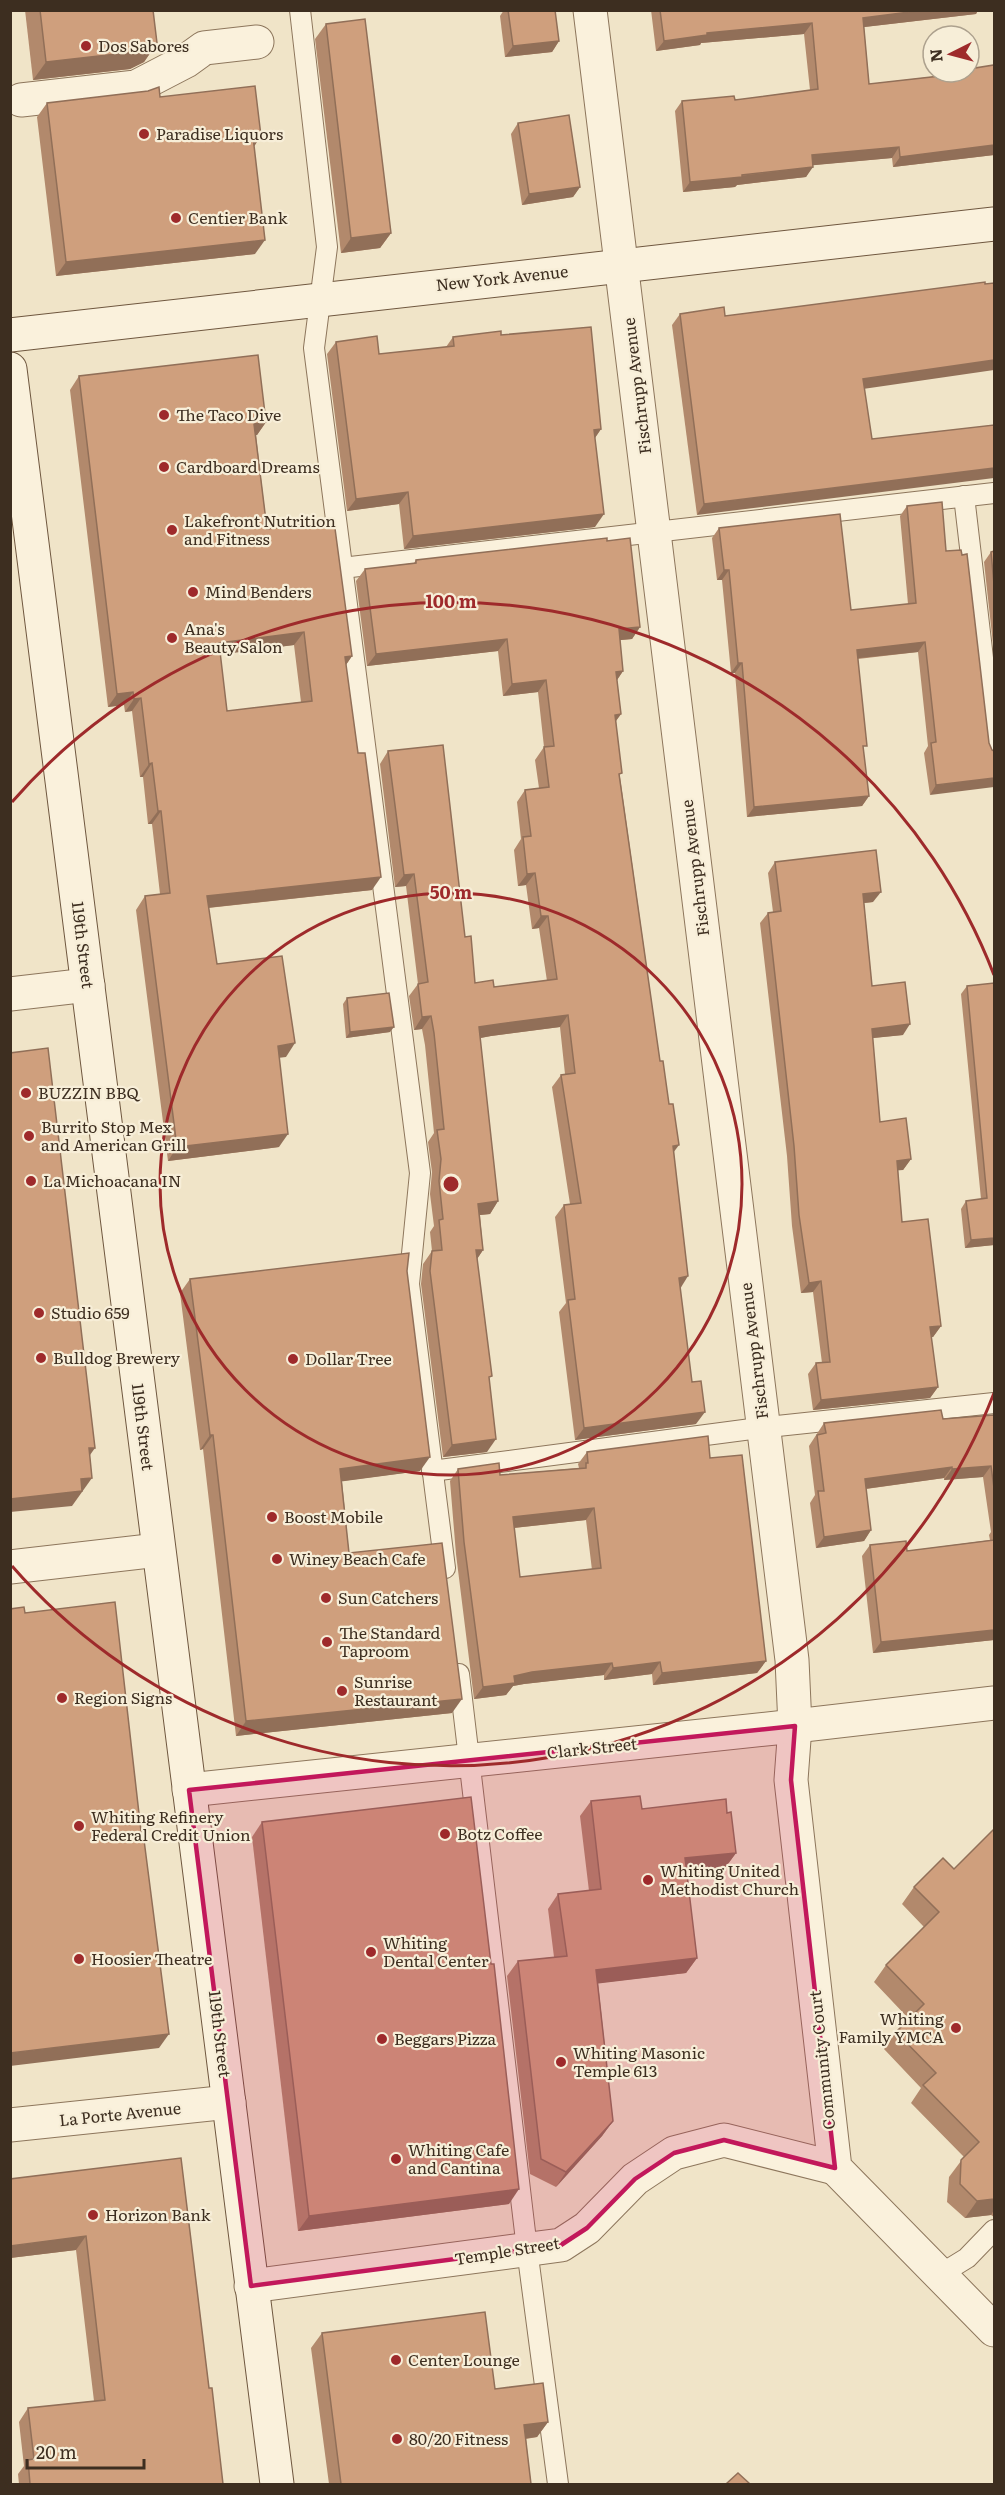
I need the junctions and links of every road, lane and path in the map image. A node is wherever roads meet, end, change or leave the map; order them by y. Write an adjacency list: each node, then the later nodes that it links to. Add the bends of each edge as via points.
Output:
1 (300, 10): 7 (lane, via 327,247)
2 (590, 10): 6 (street, Fischrupp Avenue)
3 (257, 42): 4 (street, via 204,48 136,87)
4 (21, 100)
5 (994, 224): 6 (street, New York Avenue)
6 (623, 265): 7 (street, New York Avenue); 12 (street, Fischrupp Avenue)
7 (321, 299): 8 (street, New York Avenue); 13 (lane, via 314,348)
8 (10, 335)
9 (10, 369): 15 (street, 119th Street)
10 (994, 493): 11 (lane)
11 (964, 496): 12 (lane); 14 (lane)
12 (655, 531): 13 (lane); 18 (street, Fischrupp Avenue)
13 (342, 568): 19 (lane, via 420,1173 409,1284)
14 (994, 752)
15 (88, 985): 16 (street); 20 (street, 119th Street)
16 (10, 994)
17 (994, 1403): 18 (lane)
18 (763, 1428): 19 (lane); 25 (street, Fischrupp Avenue, via 792,1660)
19 (432, 1471): 22 (lane)
20 (158, 1550): 21 (street); 27 (street, 119th Street)
21 (10, 1567)
22 (447, 1585)
23 (456, 1654): 26 (lane)
24 (994, 1703): 25 (street, Clark Street)
25 (795, 1726): 26 (street, Clark Street); 30 (street, Community Court, via 790,1780)
26 (470, 1760): 27 (street, Clark Street); 32 (lane)
27 (189, 1790): 28 (street, 119th Street)
28 (229, 2102): 29 (street, La Porte Avenue); 34 (street, 119th Street)
29 (10, 2125)
30 (835, 2168): 32 (street, Temple Street, via 724,2140 674,2153 635,2179 586,2228 561,2245); 33 (street)
31 (994, 2230): 33 (lane, via 967,2258)
32 (527, 2250): 34 (street, Temple Street); 37 (lane)
33 (941, 2274): 35 (street)
34 (251, 2286): 36 (street, 119th Street)
35 (994, 2330)
36 (277, 2484)
37 (558, 2484)

